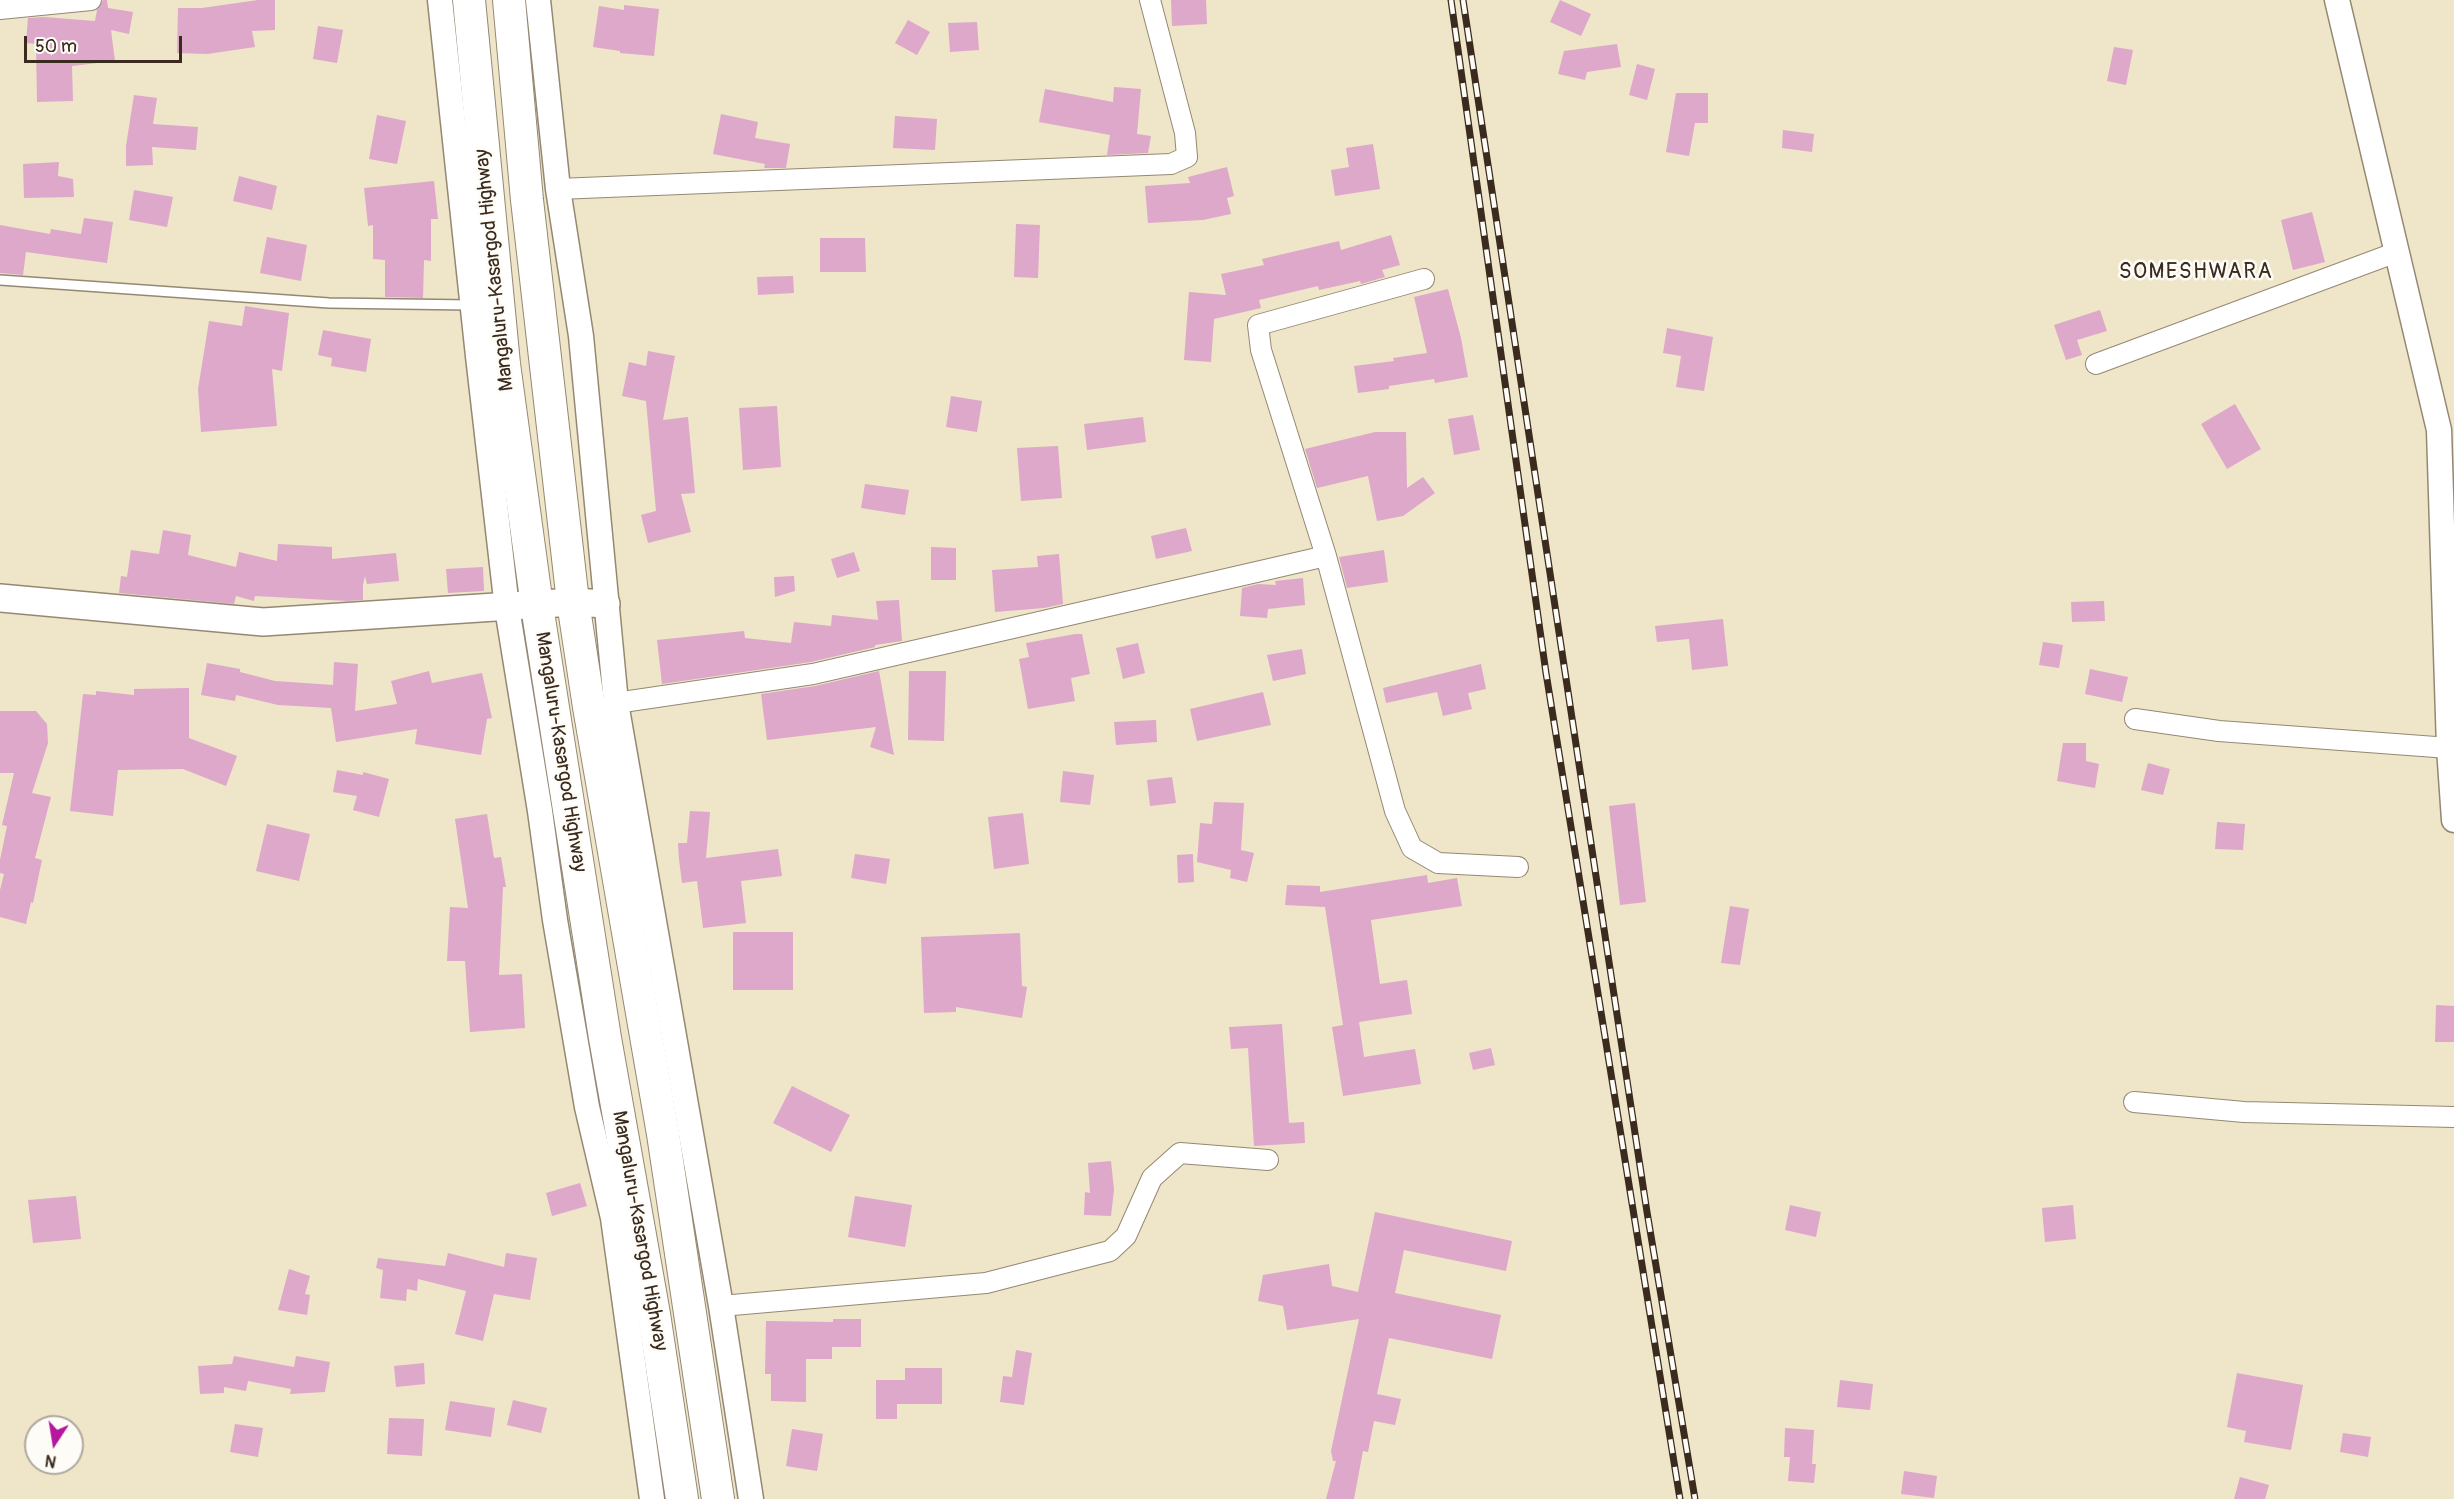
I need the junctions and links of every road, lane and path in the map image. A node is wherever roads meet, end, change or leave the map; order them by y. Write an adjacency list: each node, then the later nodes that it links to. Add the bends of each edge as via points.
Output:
1 (91, 0): 8 (street)
2 (440, 0): 13 (street)
3 (469, 0): 19 (highway, Mangaluru-Kasargod Highway, via 504,364)
4 (508, 0): 17 (highway, Mangaluru-Kasargod Highway)
5 (538, 0): 9 (street)
6 (1150, 0): 9 (street, via 1185,133 1187,157 1171,164)
7 (2337, 0): 10 (street)
8 (0, 9)
9 (558, 189): 18 (street, via 581,336)
10 (2397, 252): 14 (street); 22 (street, via 2439,430)
11 (1424, 279): 15 (street, via 1258,325 1261,350)
12 (0, 280): 13 (lane, via 329,303)
13 (473, 305): 19 (street)
14 (2096, 364)
15 (1326, 556): 20 (street, via 813,674); 24 (street, via 1395,811 1412,848 1438,863)
16 (0, 598): 19 (main road, via 263,622)
17 (573, 602): 18 (main road); 19 (main road); 31 (highway, Mangaluru-Kasargod Highway, via 663,1134)
18 (606, 604): 20 (street)
19 (522, 607): 29 (street, via 540,811 555,920 587,1107 613,1218); 30 (highway, Mangaluru-Kasargod Highway, via 603,1026)
20 (616, 703): 28 (street)
21 (2135, 718): 22 (street, via 2219,731)
22 (2449, 748): 23 (street)
23 (2454, 820)
24 (1518, 867)
25 (2134, 1102): 26 (street, via 2244,1112)
26 (2454, 1117)
27 (1268, 1160): 28 (street, via 1180,1153 1152,1178 1126,1236 1110,1251 986,1283)
28 (721, 1306): 32 (street)
29 (652, 1499)
30 (682, 1499)
31 (718, 1499)
32 (751, 1499)

